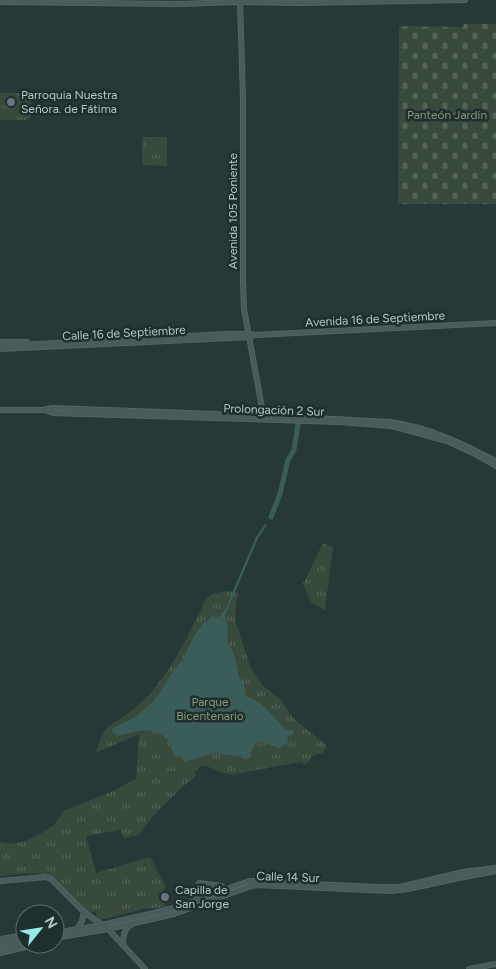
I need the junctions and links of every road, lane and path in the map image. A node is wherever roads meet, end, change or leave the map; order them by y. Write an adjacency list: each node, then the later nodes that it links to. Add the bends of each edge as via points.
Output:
1 (465, 0): 2 (street)
2 (240, 1): 3 (street, via 177,4); 5 (street, Avenida 105 Poniente, via 243,281 244,309)
3 (0, 2)
4 (496, 323): 5 (street, Avenida 16 de Septiembre)
5 (251, 335): 7 (street, Calle 16 de Septiembre); 10 (street, Avenida 105 Poniente)
6 (0, 342): 7 (street, via 22,341)
7 (34, 345): 8 (street, Calle 16 de Septiembre); 8 (street, via 23,350)
8 (0, 349)
9 (0, 410): 10 (street, Prolongación 2 Sur)
10 (264, 418): 11 (street, Prolongación 2 Sur, via 399,424 447,438); 12 (street, Prolongación 2 Sur, via 398,427 456,445)
11 (496, 461)
12 (496, 466)
13 (496, 870): 15 (street, Calle 14 Sur, via 463,872 400,887 249,881)
14 (0, 880): 17 (street, via 50,878)
15 (226, 892): 16 (street, Calle 14 Sur); 16 (street, via 222,886 200,885); 19 (street, Calle 14 Sur, via 174,914)
16 (189, 903): 18 (street, Calle 14 Sur)
17 (84, 912): 18 (street); 20 (street)
18 (101, 923): 20 (street, Calle 14 Sur); 21 (street)
19 (134, 923): 21 (street, Calle 14 Sur); 29 (street, via 125,931)
20 (78, 928): 22 (street, Calle 14 Sur)
21 (108, 929): 23 (street, Calle 14 Sur); 29 (street)
22 (65, 931)
23 (65, 936)
24 (15, 938): 25 (street)
25 (0, 939)
26 (15, 939): 27 (street)
27 (0, 943)
28 (15, 945): 30 (street)
29 (123, 945): 34 (street)
30 (0, 948)
31 (15, 949): 32 (street)
32 (0, 953)
33 (496, 964): 35 (street)
34 (145, 969)
35 (469, 969)

